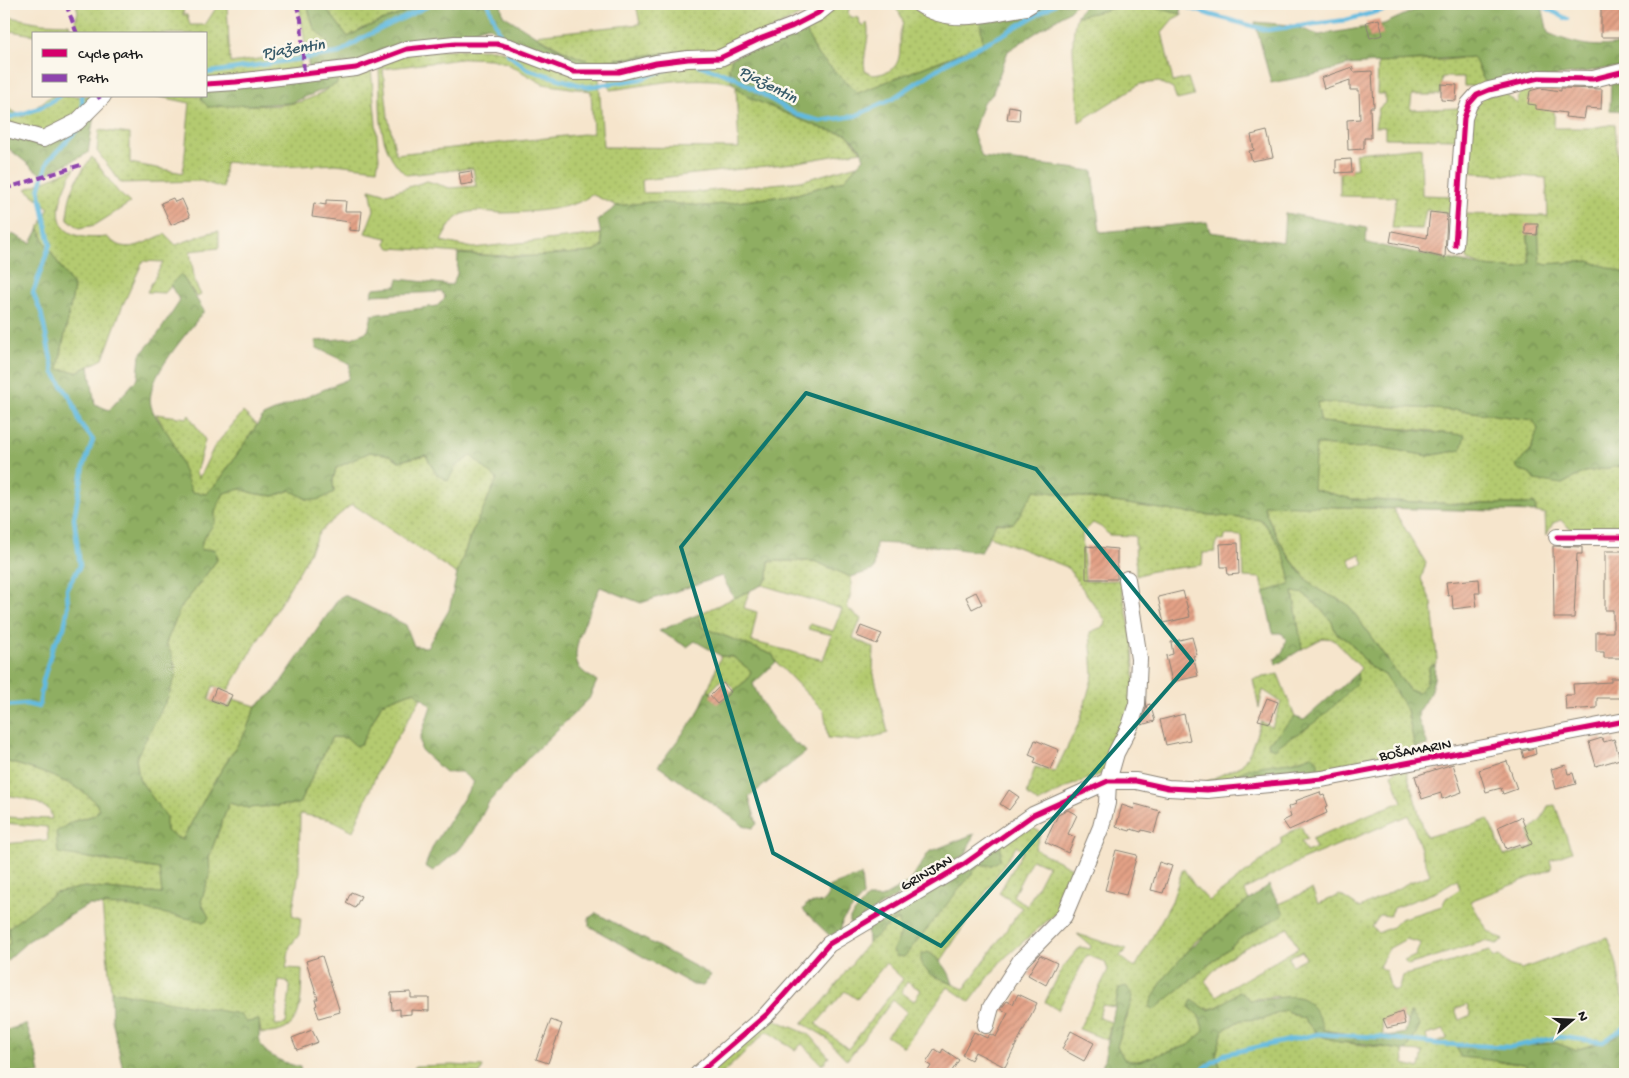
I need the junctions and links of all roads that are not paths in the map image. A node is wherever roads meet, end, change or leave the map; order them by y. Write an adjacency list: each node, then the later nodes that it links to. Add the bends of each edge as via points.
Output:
1 (829, 4): 5 (street, via 792,28 720,58 664,62 618,72 574,72 503,45 455,44 407,49 356,68)
2 (919, 4): 3 (street, via 940,15 964,17)
3 (1031, 4)
4 (1625, 71): 8 (street, via 1593,79 1540,78 1477,95 1464,118)
5 (208, 84)
6 (101, 98): 7 (street, via 82,116 43,139)
7 (4, 128)
8 (1455, 245)
9 (1557, 537): 10 (street)
10 (1625, 537)
11 (1127, 579): 13 (street, via 1139,659 1137,704)
12 (1625, 722): 14 (street, BOŠAMARIN, via 1322,778)
13 (1108, 781): 14 (street, GRINJAN, via 1136,781 1168,788); 15 (street, via 1101,827 1064,916 1021,960 992,1006); 16 (street, GRINJAN, via 1032,815 964,864 829,944 768,1012)
14 (1207, 790)
15 (986, 1025)
16 (698, 1074)

